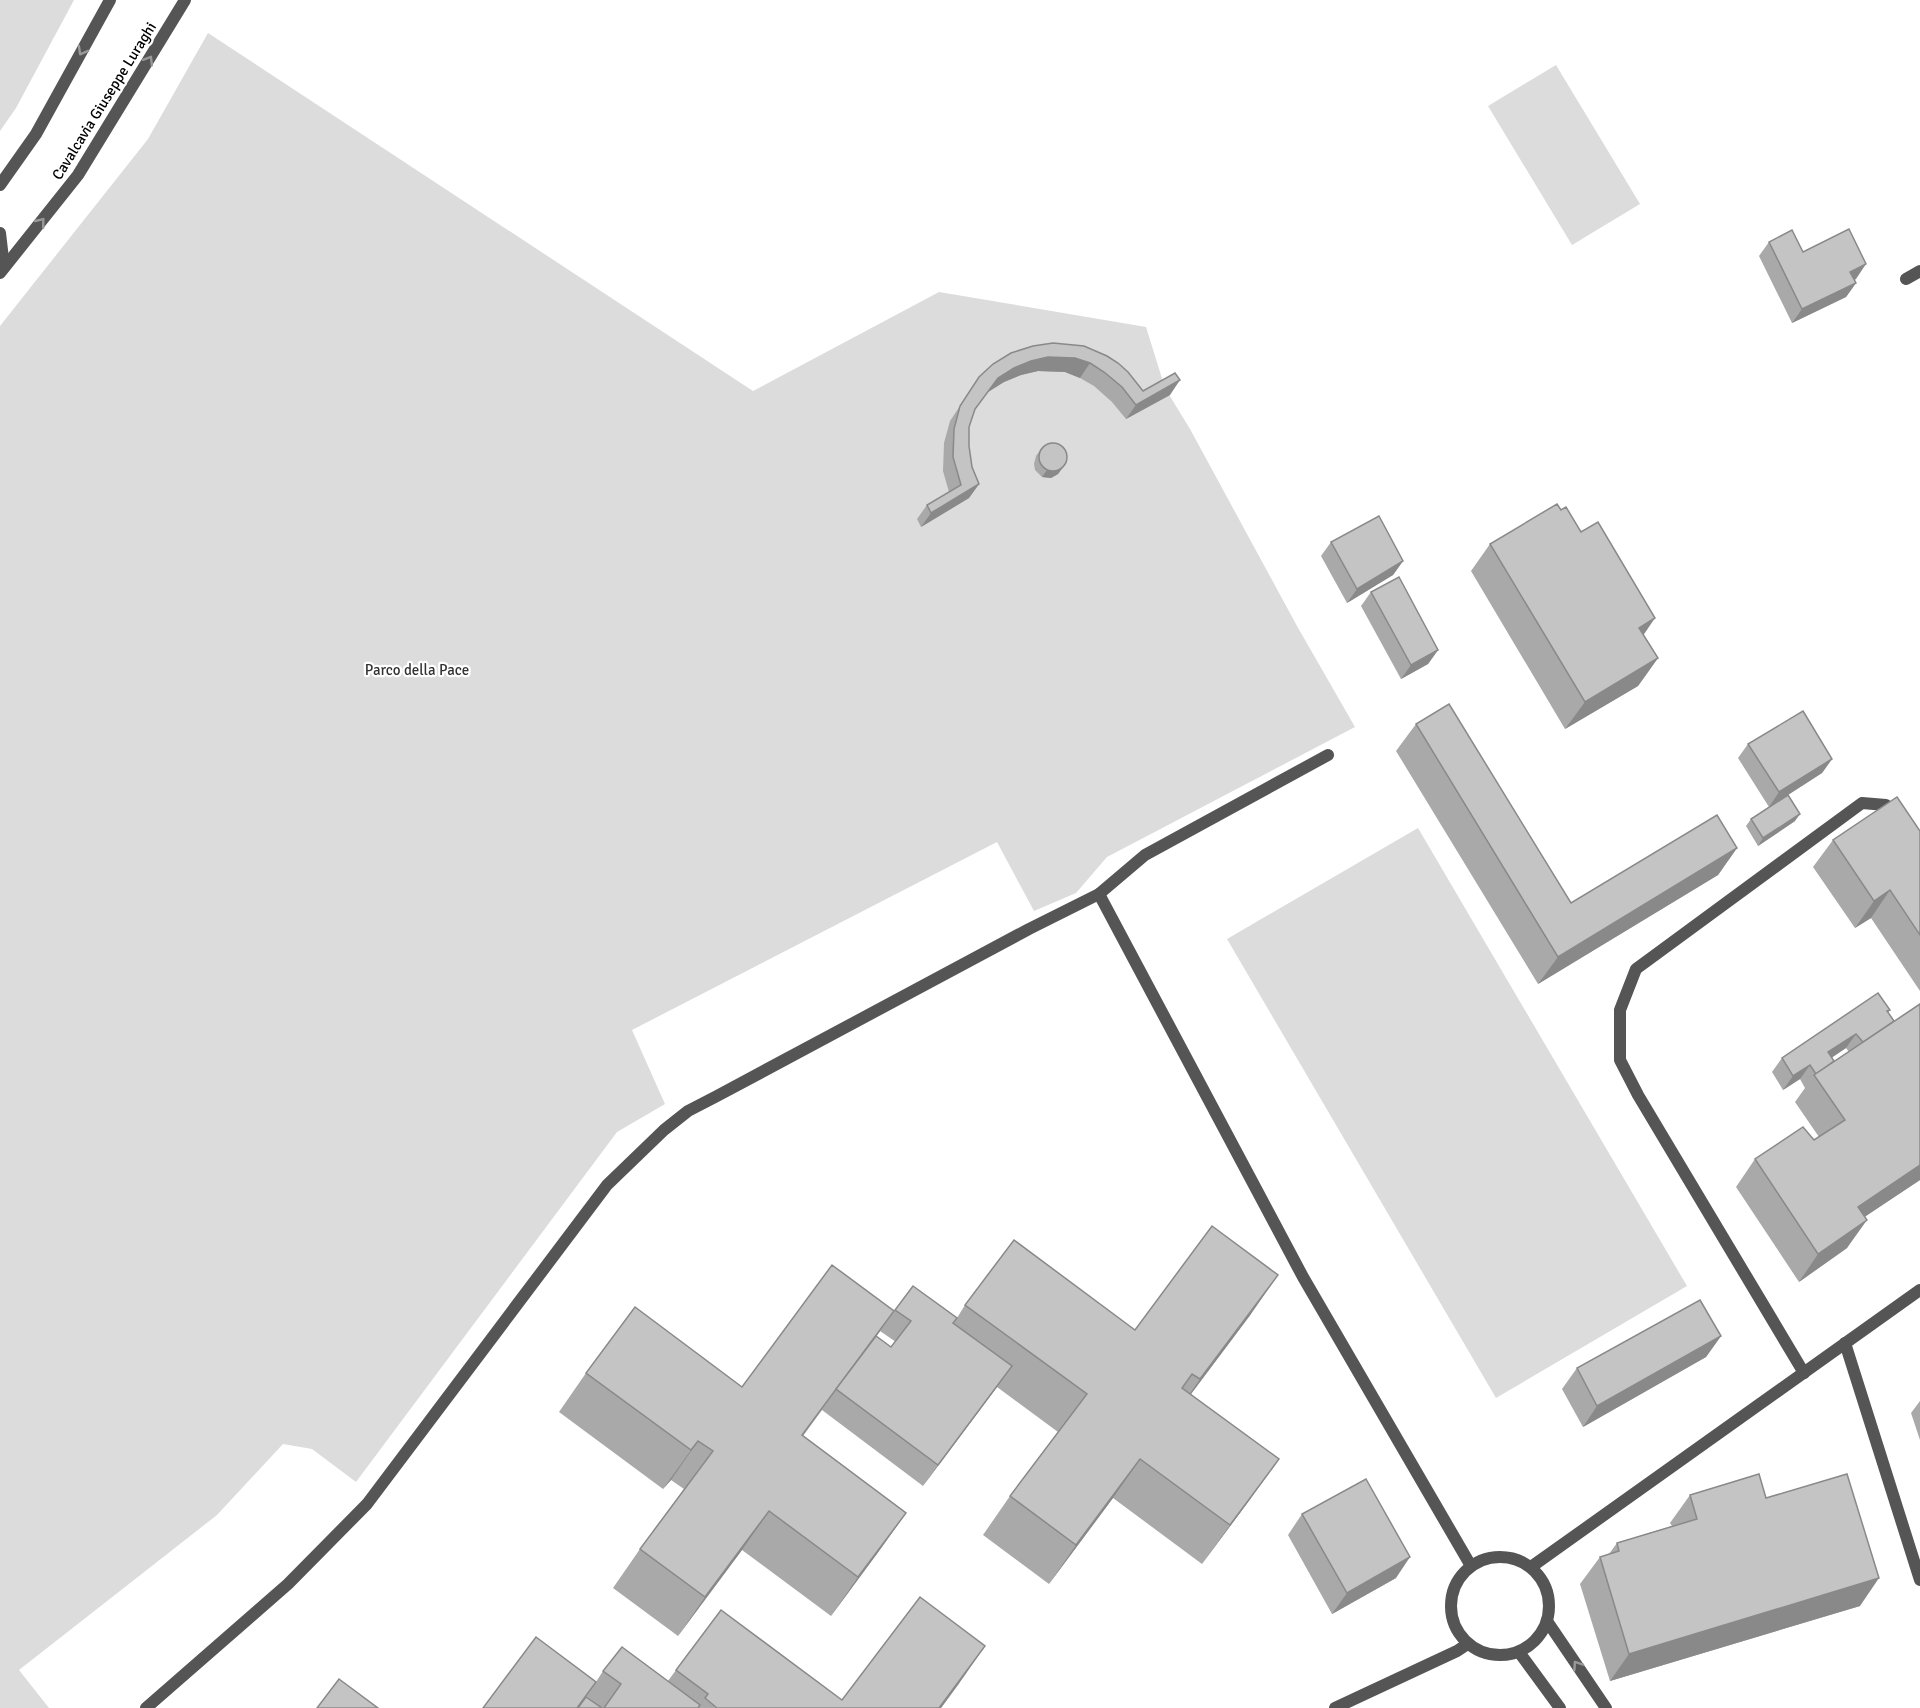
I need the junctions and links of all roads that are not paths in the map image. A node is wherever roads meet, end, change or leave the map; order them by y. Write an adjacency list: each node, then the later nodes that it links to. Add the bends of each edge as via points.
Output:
1 (110, 0): 3 (street, one-way to 3, via 36,134)
2 (185, 0): 5 (street, Cavalcavia Giuseppe Luraghi, one-way to 2, via 78,175)
3 (0, 185)
4 (0, 233): 5 (street)
5 (1, 269)
6 (1920, 271): 7 (street)
7 (1906, 279)
8 (1328, 755): 10 (street, via 1144,855)
9 (1900, 823): 13 (street, via 1886,805 1862,803 1636,969 1620,1010 1620,1060)
10 (1100, 894): 14 (street, via 1303,1277); 20 (street, via 717,1096 664,1130 607,1185 367,1504 288,1584)
11 (1920, 1290): 12 (street)
12 (1845, 1343): 13 (street); 16 (street)
13 (1804, 1372): 15 (street)
14 (1471, 1566): 15 (street, via 1485,1558 1503,1557); 18 (street, via 1457,1581 1451,1596 1454,1627)
15 (1531, 1567): 17 (street, via 1549,1595)
16 (1920, 1580)
17 (1547, 1622): 19 (street, via 1533,1644); 23 (street, one-way to 17)
18 (1466, 1645): 19 (street, via 1498,1656); 21 (street)
19 (1519, 1652): 22 (street)
20 (146, 1708)
21 (1335, 1708)
22 (1560, 1708)
23 (1606, 1708)

